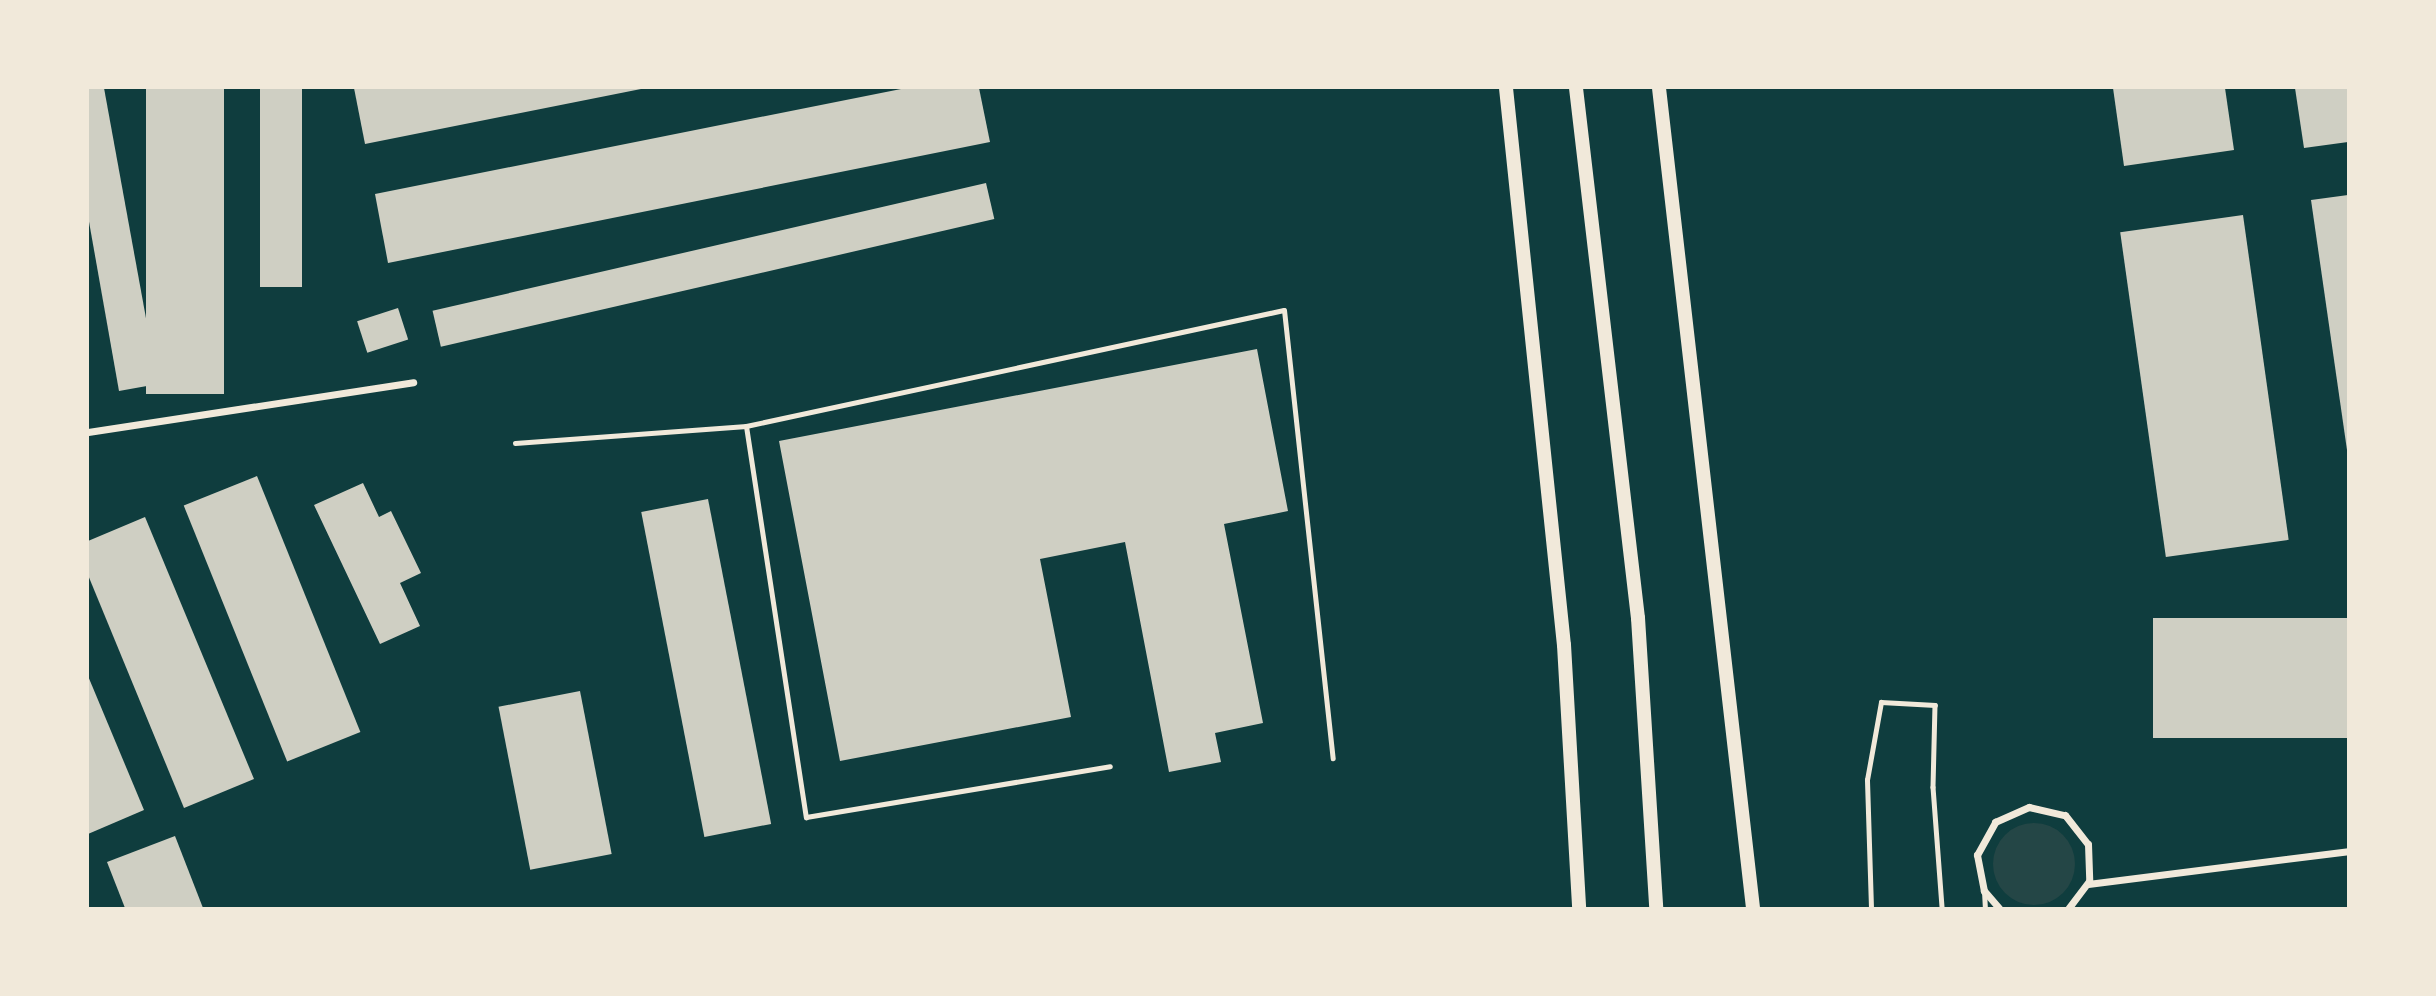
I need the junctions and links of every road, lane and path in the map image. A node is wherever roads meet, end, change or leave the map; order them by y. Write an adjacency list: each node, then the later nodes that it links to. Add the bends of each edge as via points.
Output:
1 (1506, 88): 13 (main road, via 1564,645)
2 (1576, 88): 14 (main road, via 1638,618)
3 (1659, 88): 15 (main road)
4 (413, 382): 6 (street)
5 (746, 426): 7 (lane); 8 (lane, via 1283,310); 9 (lane, via 806,817)
6 (88, 432)
7 (515, 443)
8 (1333, 758)
9 (1110, 766)
10 (2348, 851): 11 (street)
11 (2088, 884): 12 (street, via 2092,862 2079,827 2047,808 2029,807 2010,812 1983,837 1977,855); 20 (street)
12 (1984, 891): 18 (lane); 19 (street)
13 (1579, 908)
14 (1656, 908)
15 (1753, 908)
16 (1871, 908): 17 (path, via 1867,780 1881,702 1934,705)
17 (1942, 908)
18 (1985, 908)
19 (1999, 908)
20 (2069, 908)

